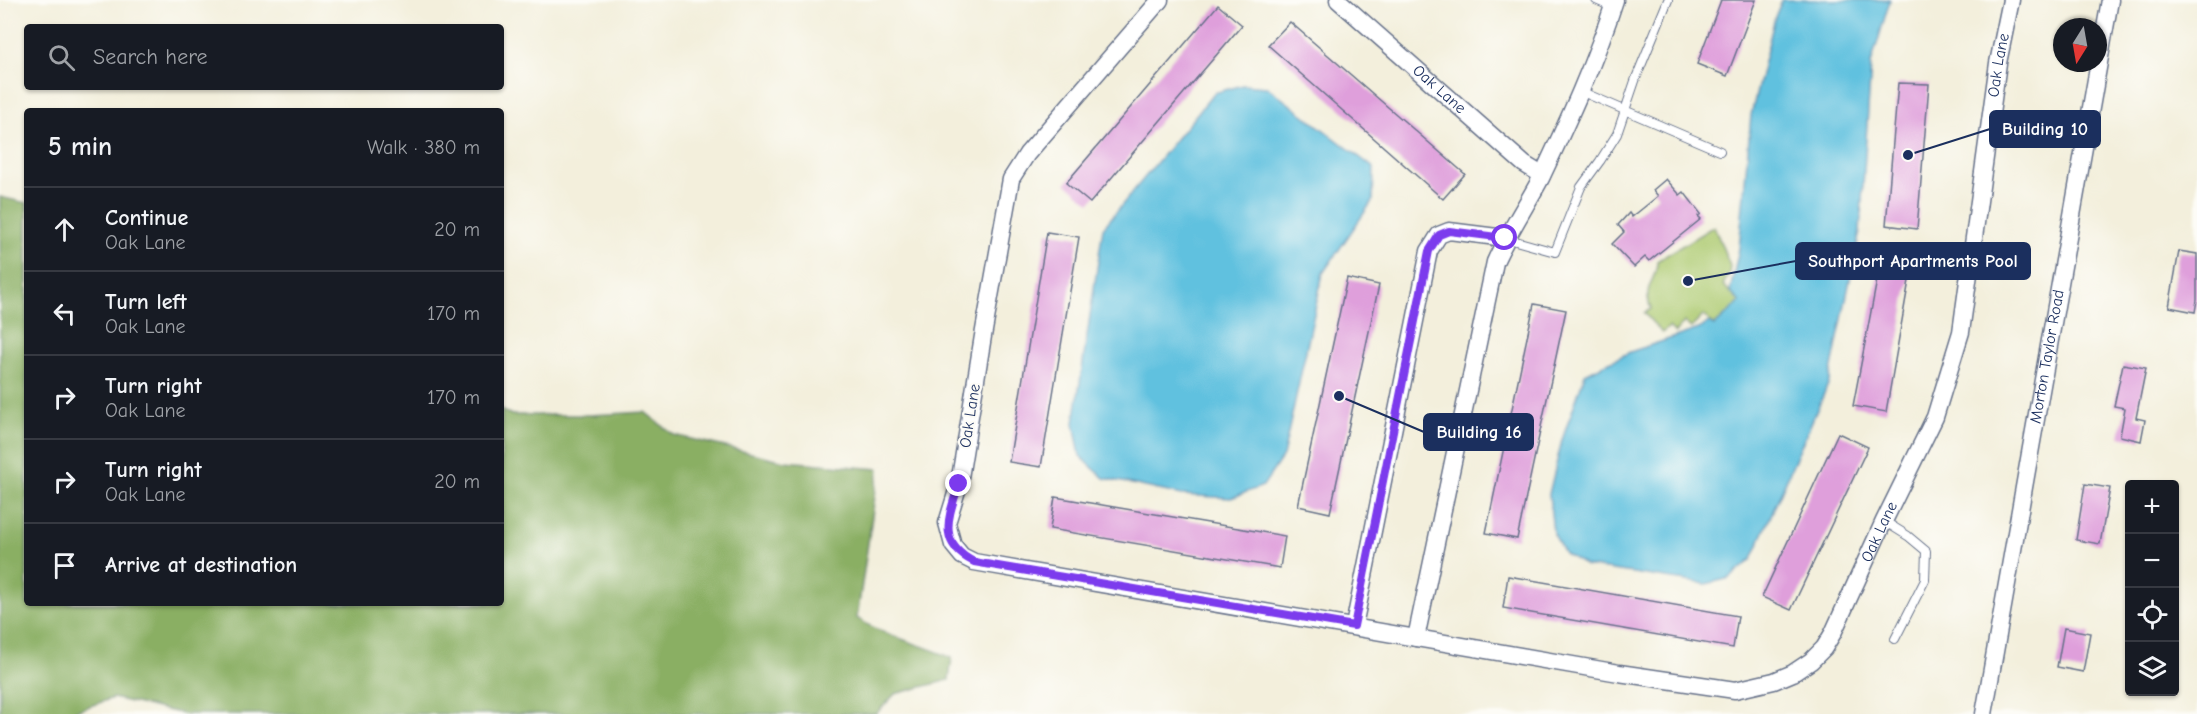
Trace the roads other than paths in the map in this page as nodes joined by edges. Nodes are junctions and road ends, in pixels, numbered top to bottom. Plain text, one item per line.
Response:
1 (1160, 0) edge
2 (1338, 0) edge
3 (1596, 0) edge
4 (1668, 0) edge
5 (2011, 0) edge
6 (2110, 0) edge
7 (1613, 4) edge
8 (1579, 90) junction
9 (1625, 110) junction
10 (1720, 151) dead end
11 (1542, 175) junction
12 (1505, 238) junction
13 (1884, 521) junction
14 (1354, 626) junction
15 (1416, 638) junction
16 (1895, 639) dead end
17 (1984, 714) edge

1 - 14 street, Oak Lane
2 - 11 street, Oak Lane
3 - 7 lane
4 - 9 lane
5 - 13 street, Oak Lane
6 - 17 street, Morton Taylor Road
7 - 8 street
8 - 9 lane
8 - 11 street
9 - 10 lane
9 - 12 lane
11 - 12 street
12 - 14 street
12 - 15 street
13 - 15 street, Oak Lane
13 - 16 lane
14 - 15 street, Oak Lane

